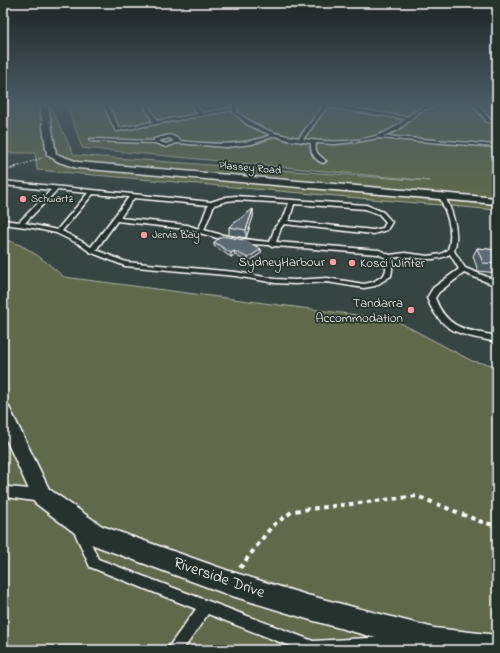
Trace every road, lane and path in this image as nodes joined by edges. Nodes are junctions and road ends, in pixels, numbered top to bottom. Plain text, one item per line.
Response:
1 (49, 135) edge
2 (273, 135) edge
3 (282, 135) edge
4 (303, 135) edge
5 (381, 135) edge
6 (377, 137) junction
7 (92, 140) dead end
8 (300, 140) junction
9 (156, 142) junction
10 (176, 142) junction
11 (314, 142) junction
12 (497, 146) edge
13 (42, 158) dead end
14 (323, 161) dead end
15 (3, 172) edge
16 (3, 183) edge
17 (56, 188) junction
18 (92, 192) junction
19 (133, 196) junction
20 (442, 196) junction
21 (497, 201) edge
22 (292, 202) junction
23 (211, 204) junction
24 (116, 219) junction
25 (3, 222) edge
26 (283, 222) junction
27 (21, 224) junction
28 (201, 231) junction
29 (58, 232) junction
30 (272, 245) junction
31 (92, 252) junction
32 (452, 252) junction
33 (389, 257) junction
34 (464, 270) junction
35 (497, 284) edge
36 (497, 339) edge
37 (3, 413) edge
38 (3, 490) edge
39 (42, 496) junction
40 (74, 520) junction
41 (497, 526) edge
42 (229, 582) junction
43 (206, 606) junction
44 (434, 641) junction
45 (497, 648) edge
46 (175, 650) edge

1 - 20 street, Plassey Road
2 - 10 lane
3 - 8 lane
4 - 8 lane
5 - 6 lane
6 - 11 lane
6 - 12 lane
7 - 9 lane
8 - 11 lane
9 - 10 lane
9 - 10 lane
11 - 14 lane
13 - 15 path
16 - 17 lane
17 - 18 lane
17 - 27 lane
18 - 19 lane
18 - 29 lane
19 - 23 lane
19 - 24 lane
20 - 21 street, Plassey Road
20 - 32 lane
22 - 23 lane
22 - 26 lane
22 - 26 lane
23 - 28 lane
24 - 28 lane
24 - 31 lane
25 - 27 lane
26 - 30 lane
27 - 29 lane
28 - 30 lane
29 - 31 lane
30 - 33 lane
31 - 33 lane
32 - 33 lane
32 - 34 lane
34 - 35 lane
34 - 36 lane
37 - 39 street, Riverside Drive
38 - 39 lane
39 - 40 street, Riverside Drive
40 - 42 street, Riverside Drive
40 - 43 lane
41 - 42 path
42 - 44 street, Riverside Drive
43 - 44 lane
43 - 46 lane
44 - 45 street, Riverside Drive

